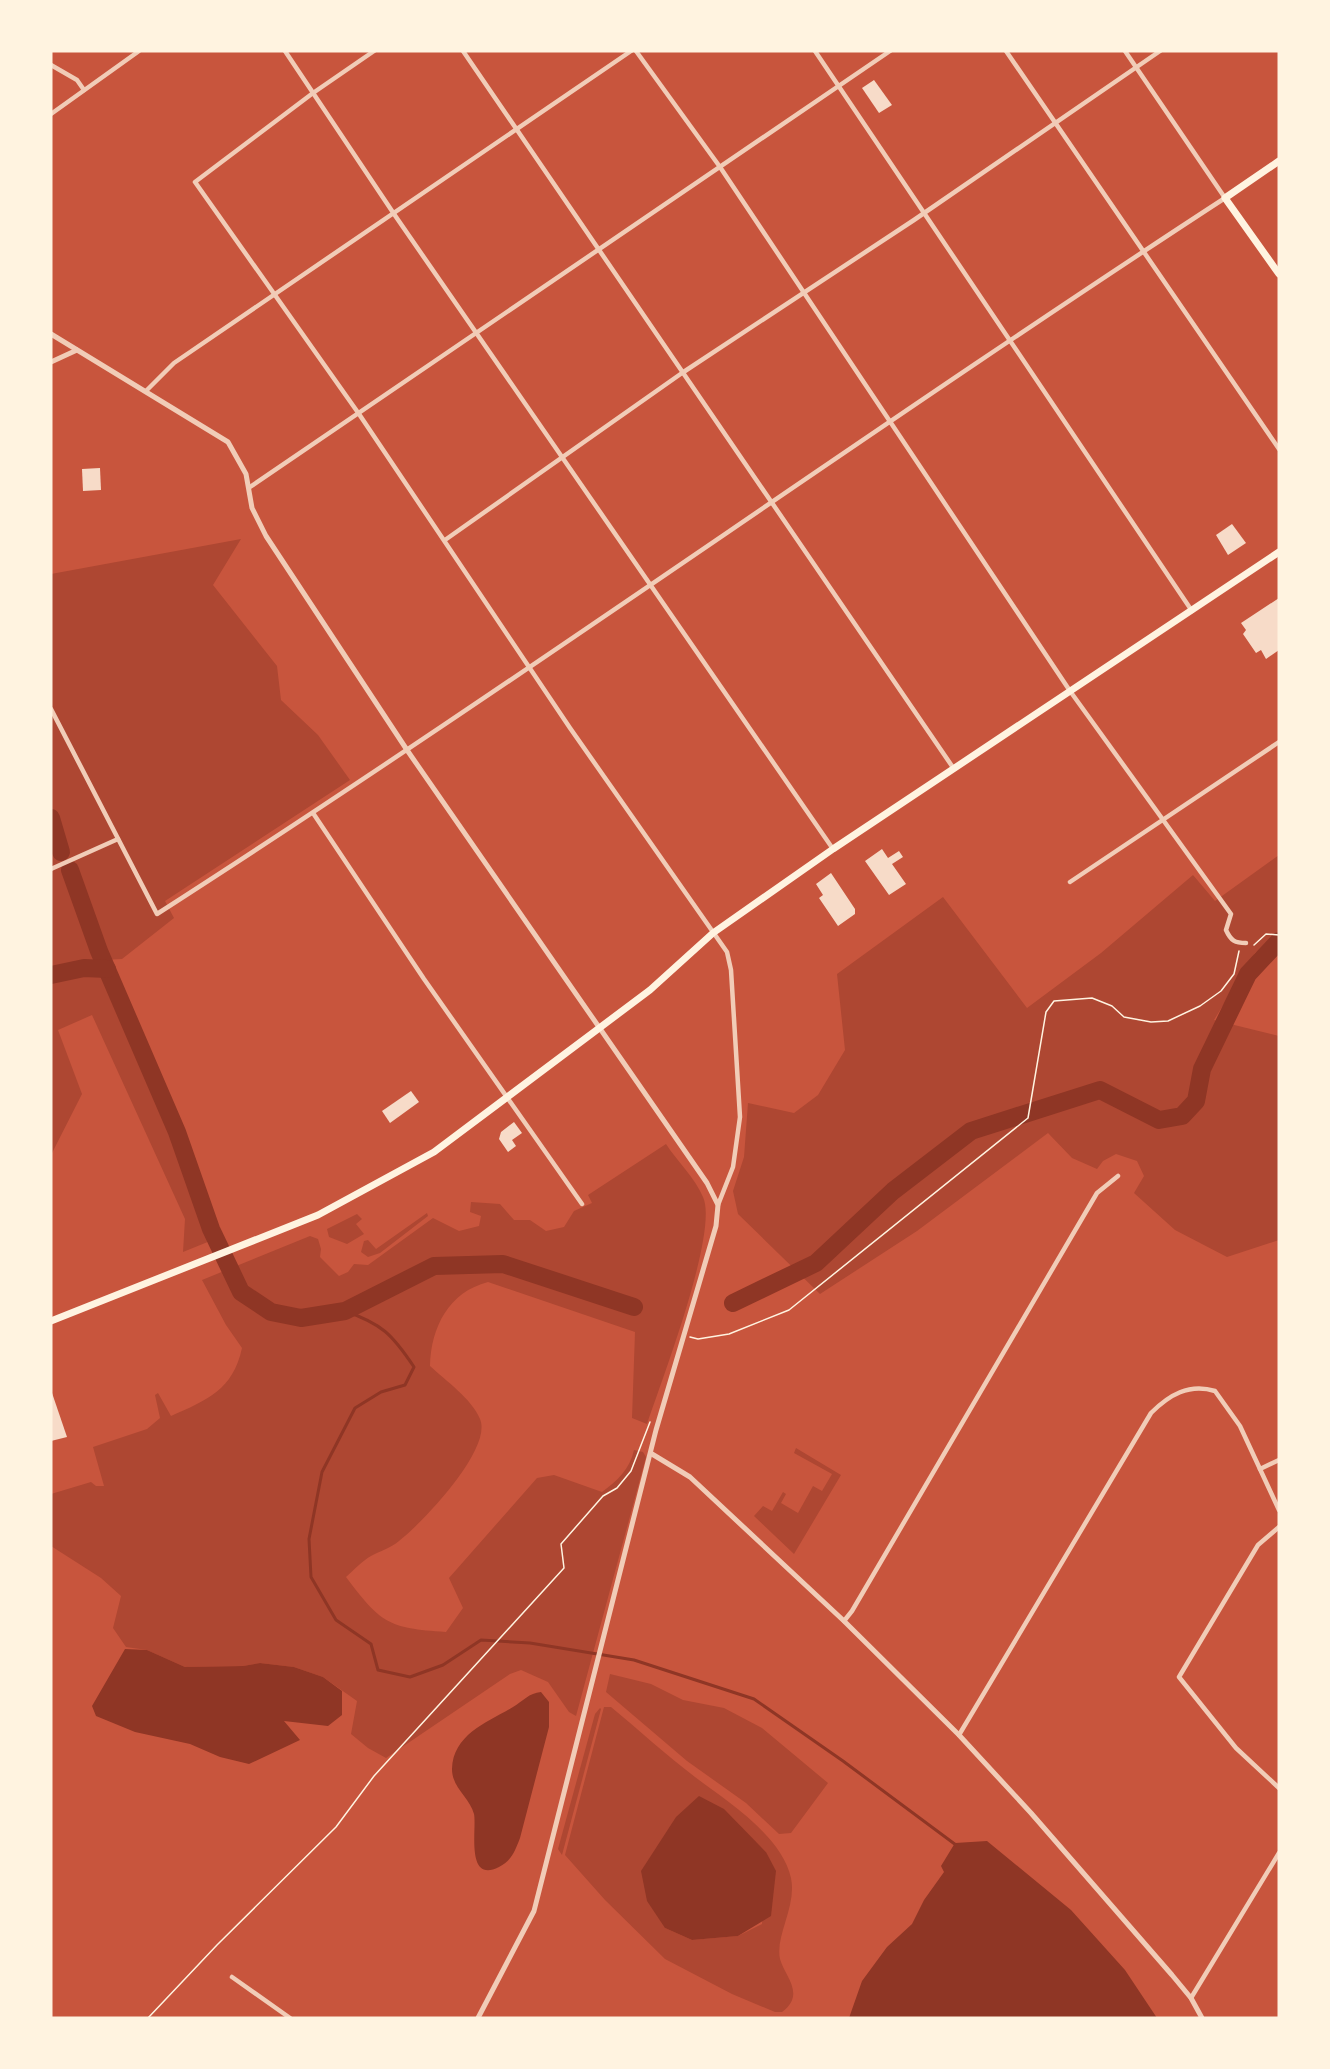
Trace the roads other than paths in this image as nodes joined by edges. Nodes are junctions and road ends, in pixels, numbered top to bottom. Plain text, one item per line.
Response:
1 (139, 51) edge
2 (285, 51) edge
3 (374, 51) edge
4 (463, 51) edge
5 (633, 51) edge
6 (815, 51) edge
7 (890, 51) edge
8 (1006, 51) edge
9 (1125, 51) edge
10 (1160, 51) edge
11 (51, 65) edge
12 (1136, 67) junction
13 (838, 86) junction
14 (84, 90) junction
15 (313, 93) junction
16 (51, 114) edge
17 (1056, 122) junction
18 (517, 129) junction
19 (1279, 161) edge
20 (720, 167) junction
21 (1225, 198) junction
22 (925, 212) junction
23 (394, 214) junction
24 (598, 250) junction
25 (1144, 251) junction
26 (1279, 274) edge
27 (804, 293) junction
28 (275, 294) junction
29 (477, 332) junction
30 (51, 334) edge
31 (1009, 339) junction
32 (77, 350) junction
33 (51, 362) edge
34 (682, 373) junction
35 (147, 391) junction
36 (359, 414) junction
37 (888, 422) junction
38 (1279, 449) edge
39 (563, 457) junction
40 (250, 487) junction
41 (771, 501) junction
42 (445, 540) junction
43 (1279, 552) edge
44 (652, 585) junction
45 (1192, 612) junction
46 (531, 668) junction
47 (1070, 691) junction
48 (51, 709) edge
49 (1279, 742) edge
50 (407, 750) junction
51 (954, 769) junction
52 (313, 813) junction
53 (1162, 821) junction
54 (118, 839) junction
55 (832, 849) junction
56 (51, 869) edge
57 (1070, 882) dead end
58 (713, 933) junction
59 (1248, 946) road end
60 (600, 1029) junction
61 (507, 1096) junction
62 (1118, 1176) dead end
63 (582, 1204) dead end
64 (717, 1204) junction
65 (51, 1322) edge
66 (652, 1454) junction
67 (1279, 1460) edge
68 (1260, 1469) junction
69 (1279, 1510) edge
70 (1279, 1527) edge
71 (844, 1621) junction
72 (959, 1735) junction
73 (1279, 1788) edge
74 (1279, 1853) edge
75 (232, 1977) dead end
76 (1191, 1998) junction
77 (290, 2018) edge
78 (478, 2018) edge
79 (1202, 2018) edge

1 - 14 street
2 - 15 street
3 - 15 street
4 - 18 street
5 - 18 street
5 - 20 street
6 - 13 street
7 - 13 street
8 - 17 street
9 - 12 street
10 - 12 street
11 - 14 street
12 - 17 street
12 - 21 street
13 - 20 street
13 - 22 street
14 - 16 street
15 - 23 street
15 - 28 street
17 - 22 street
17 - 25 street
18 - 23 street
18 - 24 street
19 - 21 main road
20 - 24 street
20 - 27 street
21 - 25 street
21 - 26 main road
22 - 27 street
22 - 31 street
23 - 28 street
23 - 29 street
24 - 29 street
24 - 34 street
25 - 31 street
25 - 38 street
27 - 34 street
27 - 37 street
28 - 35 street
28 - 36 street
29 - 36 street
29 - 39 street
30 - 32 street
31 - 37 street
31 - 45 street
32 - 33 street
32 - 35 street
34 - 39 street
34 - 41 street
35 - 40 street
36 - 40 street
36 - 42 street
37 - 41 street
37 - 47 street
39 - 42 street
39 - 44 street
40 - 50 street
41 - 44 street
41 - 51 street
42 - 46 street
43 - 45 main road
44 - 46 street
44 - 55 street
45 - 47 main road
46 - 50 street
46 - 58 street
47 - 51 main road
47 - 53 street
48 - 54 street
49 - 53 street
50 - 52 street
50 - 60 street
51 - 55 main road
52 - 54 street
52 - 61 street
53 - 57 street
53 - 59 street
54 - 56 street
55 - 58 main road
58 - 60 main road
58 - 64 street
60 - 61 main road
60 - 64 street
61 - 63 street
61 - 65 main road
62 - 71 street
64 - 66 street
66 - 71 street
66 - 78 street
67 - 68 street
68 - 69 street
68 - 72 street
70 - 73 street
71 - 72 street
72 - 76 street
74 - 76 street
75 - 77 street
76 - 79 street

